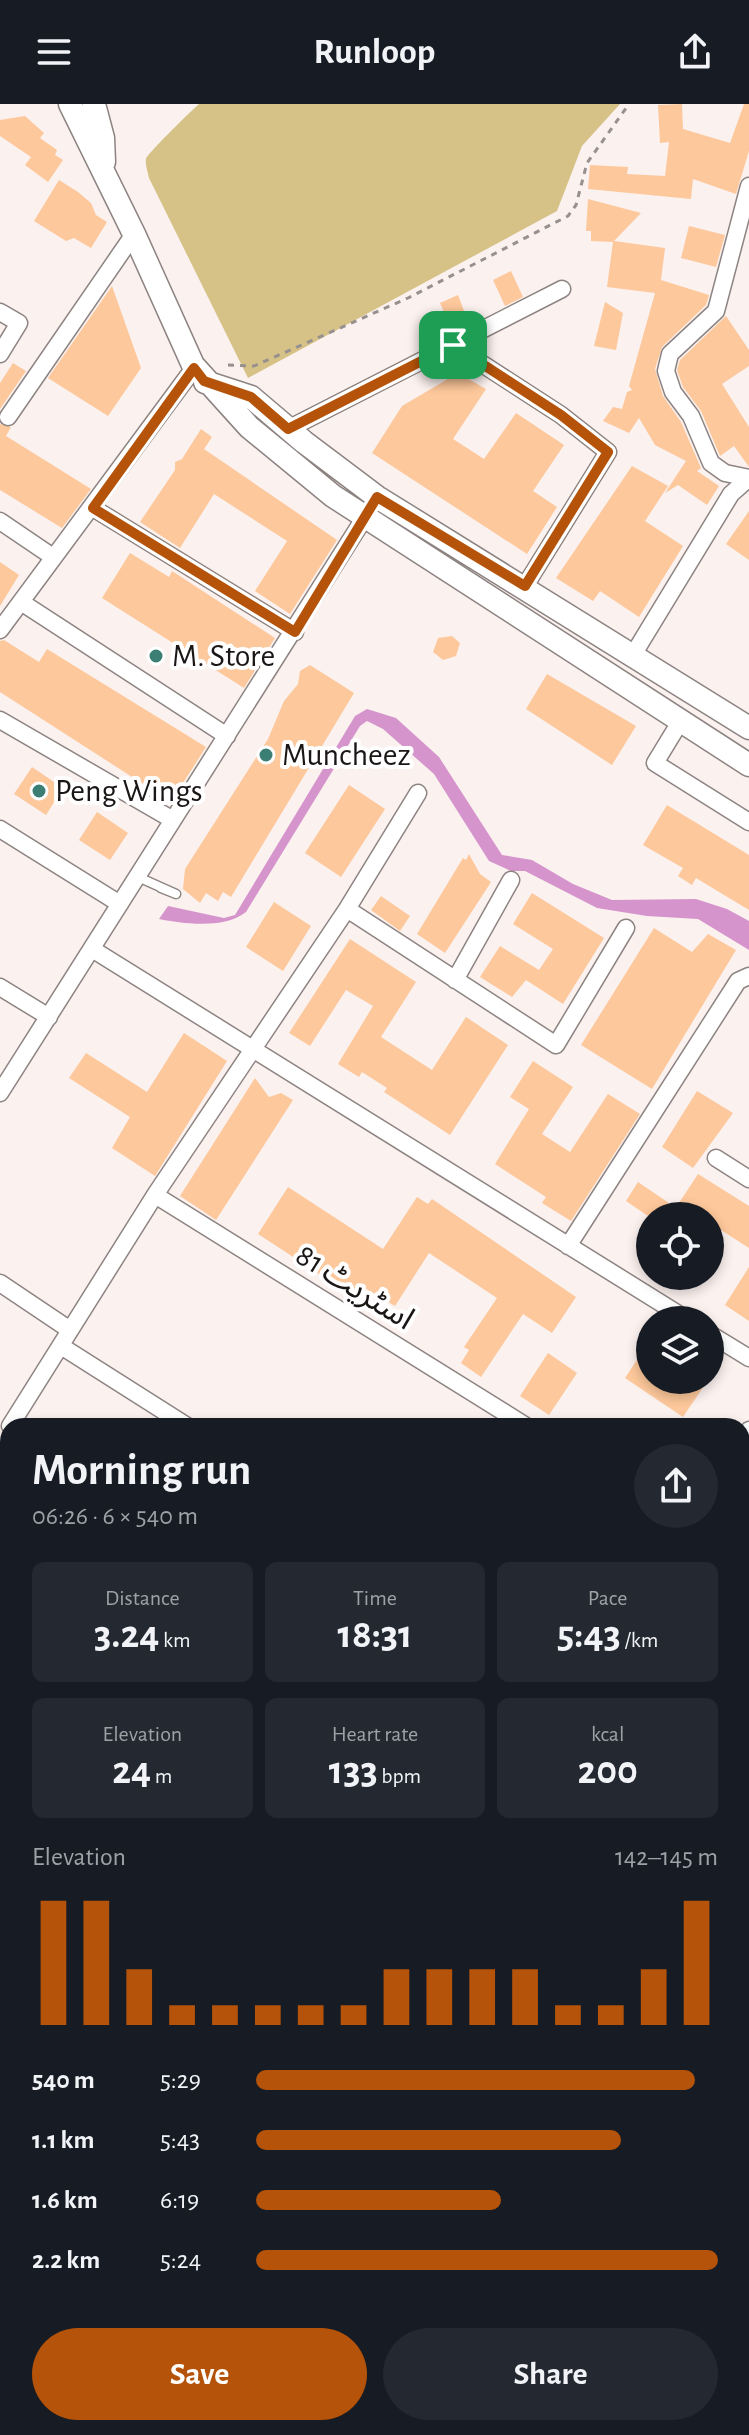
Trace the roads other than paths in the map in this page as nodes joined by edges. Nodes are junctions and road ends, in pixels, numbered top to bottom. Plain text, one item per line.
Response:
1 (70, 104) edge
2 (94, 104) edge
3 (104, 173) junction
4 (749, 186) edge
5 (134, 234) junction
6 (562, 289) dead end
7 (0, 312) edge
8 (453, 345) junction
9 (0, 354) edge
10 (199, 375) junction
11 (8, 417) dead end
12 (288, 429) junction
13 (749, 478) edge
14 (377, 497) junction
15 (93, 508) junction
16 (365, 517) junction
17 (0, 521) edge
18 (53, 557) junction
19 (525, 586) junction
20 (21, 602) junction
21 (0, 630) edge
22 (295, 632) junction
23 (633, 655) junction
24 (697, 696) junction
25 (0, 720) edge
26 (680, 722) junction
27 (749, 728) edge
28 (227, 736) junction
29 (749, 765) edge
30 (418, 793) dead end
31 (173, 820) junction
32 (749, 822) edge
33 (0, 829) edge
34 (138, 877) junction
35 (511, 880) dead end
36 (161, 888) dead end
37 (120, 904) junction
38 (347, 909) junction
39 (626, 928) dead end
40 (92, 949) junction
41 (749, 976) edge
42 (455, 980) junction
43 (0, 987) edge
44 (49, 1017) junction
45 (251, 1049) junction
46 (0, 1093) edge
47 (716, 1158) dead end
48 (749, 1179) edge
49 (155, 1195) junction
50 (568, 1246) junction
51 (0, 1283) edge
52 (665, 1306) edge
53 (70, 1330) junction
54 (724, 1343) edge
55 (61, 1346) junction
56 (749, 1358) edge
57 (15, 1418) edge
58 (174, 1418) edge
59 (513, 1418) edge

1 - 3 main road
2 - 3 main road
3 - 5 main road
4 - 13 street
5 - 10 main road
5 - 11 street
6 - 8 street
7 - 9 street
8 - 12 street
8 - 19 street
10 - 12 main road
10 - 15 street
10 - 16 main road
12 - 14 main road
13 - 23 street
14 - 16 main road
14 - 19 main road
15 - 18 street
15 - 22 street
16 - 22 street
16 - 26 main road
17 - 18 street
18 - 20 street
19 - 23 main road
20 - 21 street
20 - 28 street
22 - 28 street
23 - 24 main road
24 - 26 main road
24 - 27 main road
25 - 31 street
26 - 29 main road
26 - 32 street
28 - 31 street
30 - 38 street
31 - 34 street
33 - 37 street
34 - 36 lane
34 - 37 street
35 - 42 street
37 - 40 street
38 - 42 street
38 - 45 street
39 - 42 street
40 - 44 street
40 - 45 street
41 - 50 street
43 - 44 street
44 - 46 street
45 - 49 street
45 - 50 street
47 - 48 street
49 - 53 street
49 - 59 street, اسٹریٹ 81
50 - 52 street
51 - 53 street
53 - 55 street
54 - 56 street
55 - 57 street
55 - 58 street

